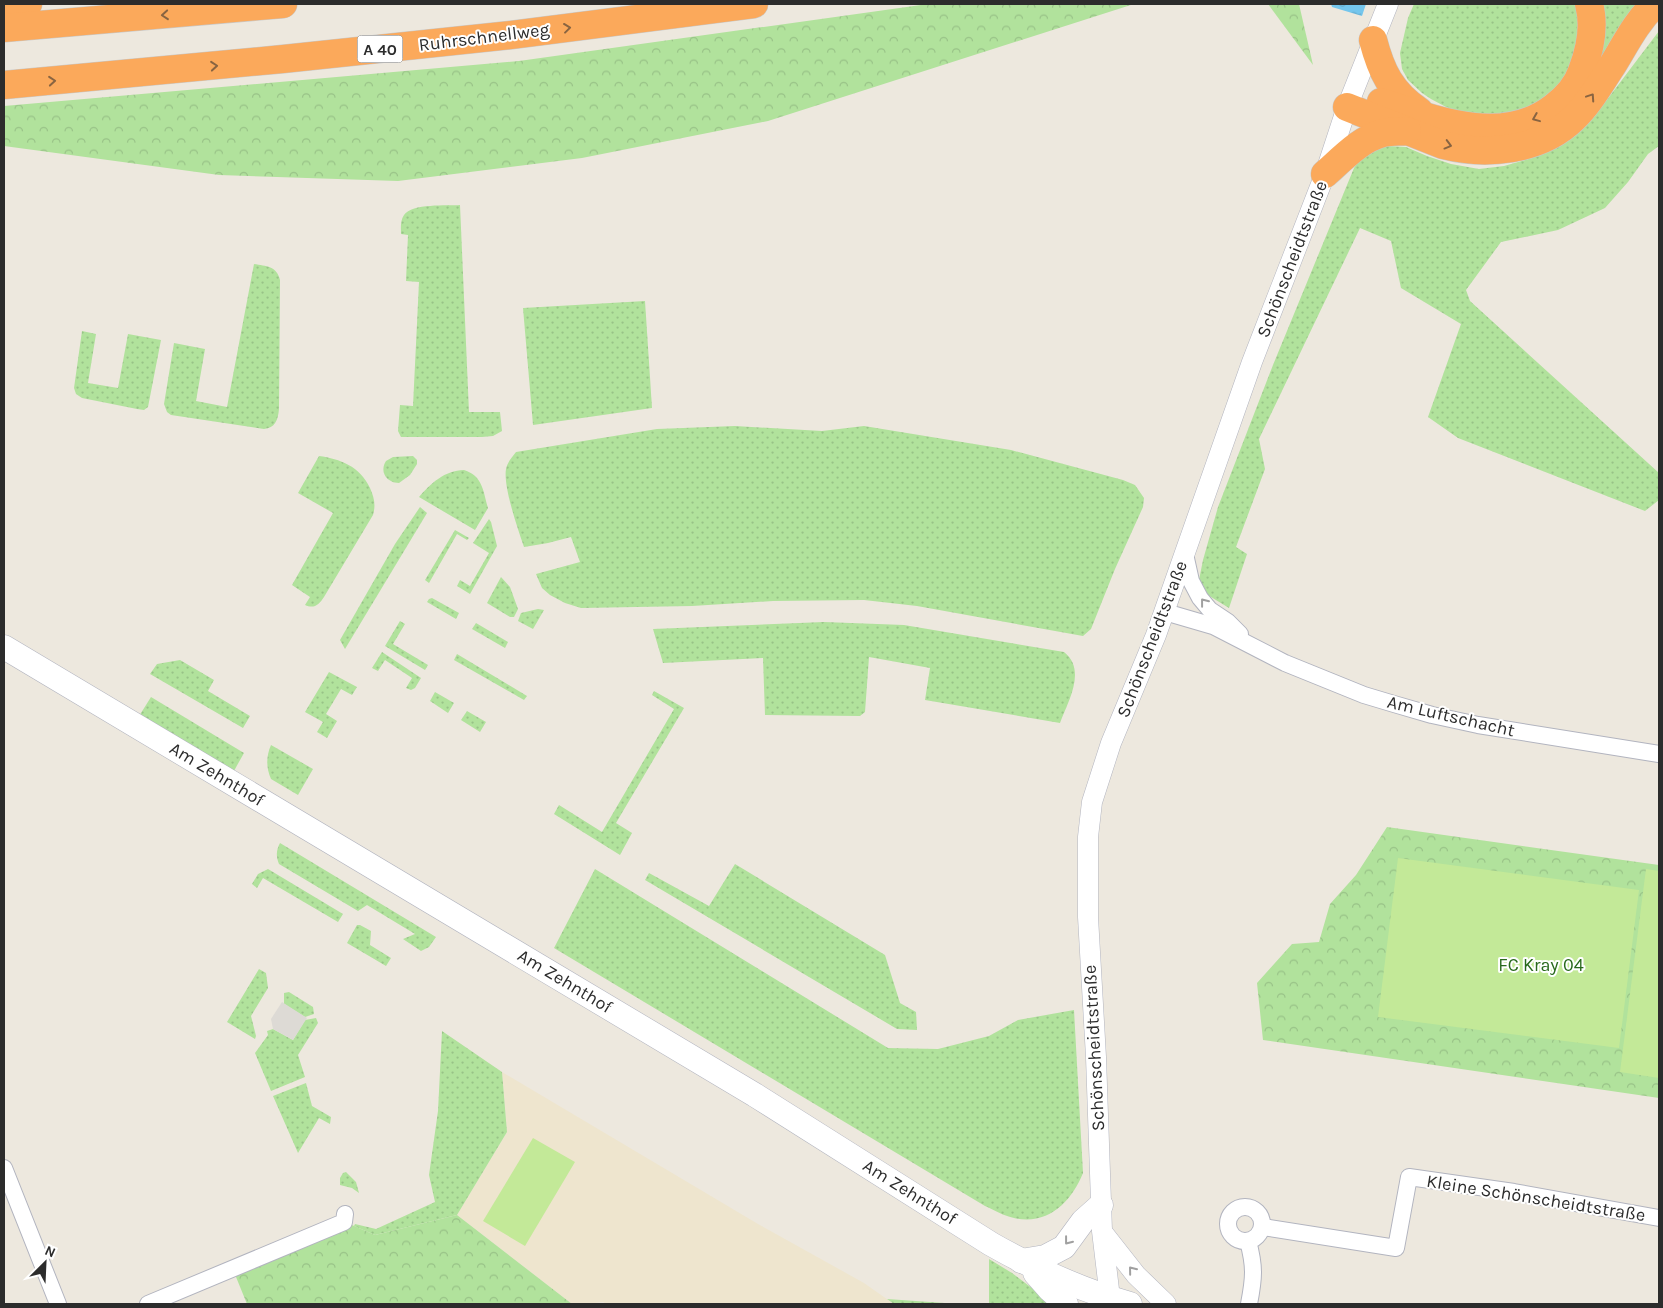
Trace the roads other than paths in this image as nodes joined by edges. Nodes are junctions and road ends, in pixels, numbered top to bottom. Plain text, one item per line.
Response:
1 (28, 4) edge
2 (268, 4) edge
3 (754, 4) edge
4 (1388, 4) edge
5 (1589, 4) edge
6 (1655, 4) edge
7 (4, 14) edge
8 (4, 28) edge
9 (1373, 40) junction
10 (4, 85) edge
11 (1350, 100) junction
12 (1433, 119) junction
13 (1407, 131) junction
14 (1325, 174) junction
15 (1184, 554) junction
16 (1165, 612) junction
17 (1252, 646) junction
18 (4, 647) edge
19 (1659, 754) edge
20 (4, 1168) edge
21 (1101, 1205) junction
22 (345, 1214) dead end
23 (1659, 1218) edge
24 (1263, 1226) junction
25 (1102, 1231) junction
26 (1248, 1241) junction
27 (1024, 1262) junction
28 (1117, 1302) edge
29 (58, 1304) edge
30 (148, 1304) edge
31 (1066, 1304) edge
32 (1166, 1304) edge
33 (1249, 1304) edge

1 - 7 highway
2 -> 8 highway
10 -> 3 highway, Ruhrschnellweg / A 40
4 - 9 street, Schönscheidtstraße
5 -> 12 highway
13 -> 6 highway
9 - 11 street, Schönscheidtstraße
9 - 12 highway
11 - 12 highway
11 - 13 highway
11 - 14 street, Schönscheidtstraße
13 - 14 highway
14 - 15 street, Schönscheidtstraße
15 - 16 street, Schönscheidtstraße
17 -> 15 street, Am Luftschacht
16 - 17 street, Am Luftschacht
16 - 21 street, Schönscheidtstraße
17 - 19 street, Am Luftschacht
18 - 27 main road, Am Zehnthof
20 - 29 street
21 - 25 street, Schönscheidtstraße
21 -> 27 main road
22 - 30 street
23 - 24 street, Kleine Schönscheidtstraße
24 - 26 street
24 - 26 street
25 - 28 street, Schönscheidtstraße
32 -> 25 street
26 - 33 street
27 - 28 main road, Am Zehnthof
27 - 31 main road

